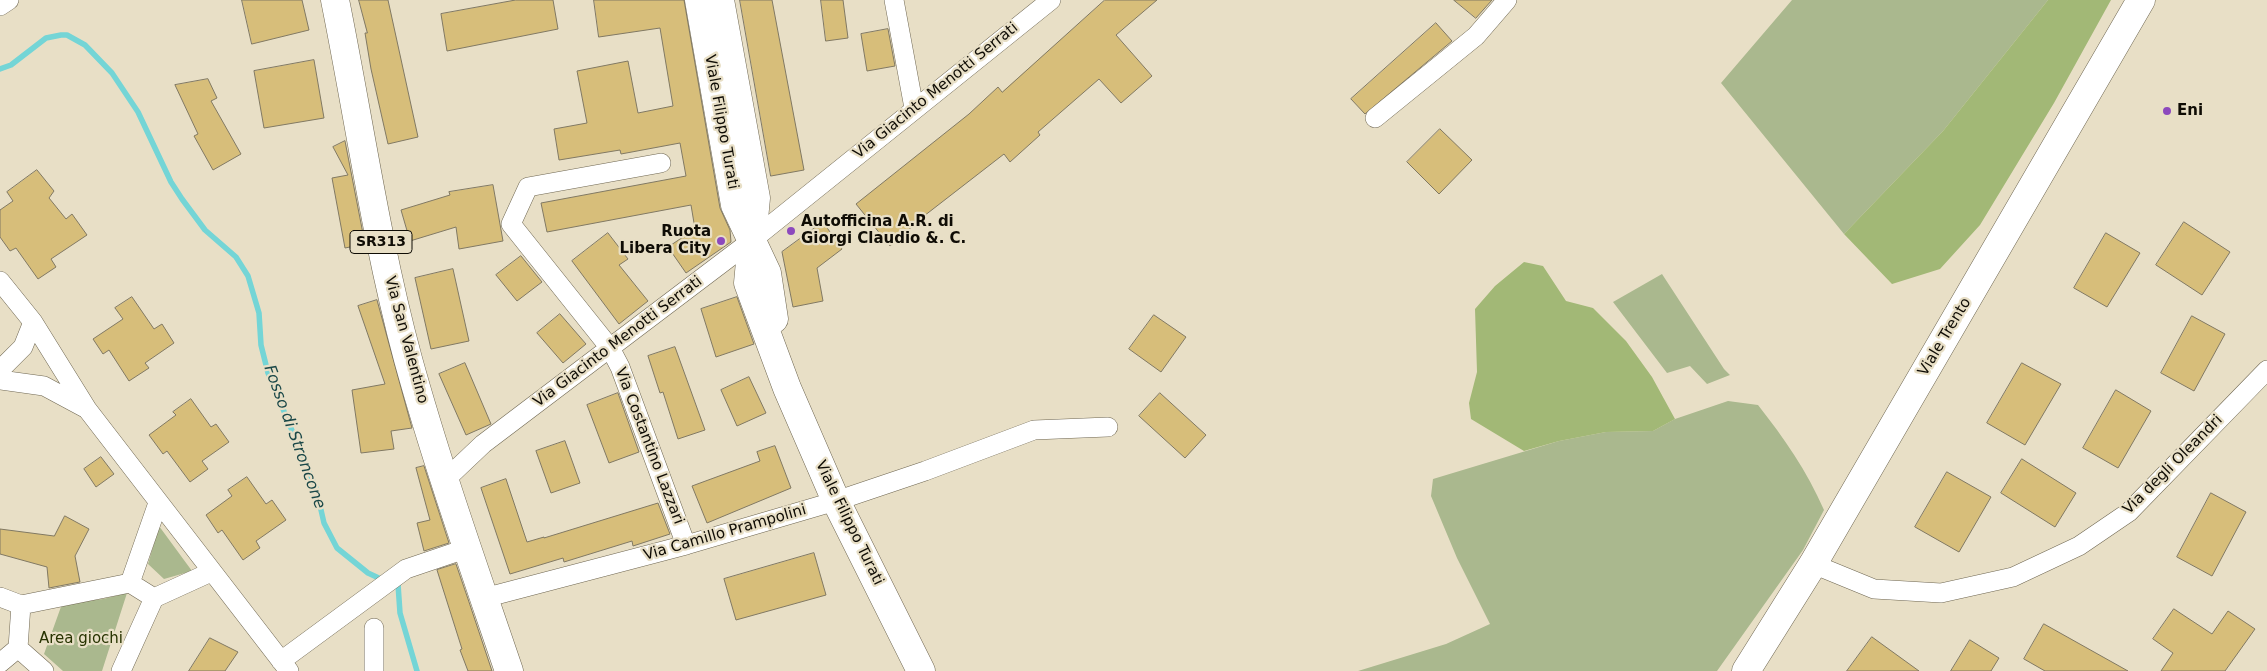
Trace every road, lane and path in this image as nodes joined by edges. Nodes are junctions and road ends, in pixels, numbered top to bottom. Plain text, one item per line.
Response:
1 (9, 0) edge
2 (336, 0) edge
3 (699, 0) edge
4 (720, 0) edge
5 (894, 0) edge
6 (1051, 0) edge
7 (1507, 0) edge
8 (2142, 0) edge
9 (0, 6) edge
10 (914, 108) junction
11 (1375, 118) dead end
12 (661, 163) dead end
13 (751, 241) junction
14 (0, 281) edge
15 (33, 322) junction
16 (610, 348) junction
17 (0, 370) edge
18 (2267, 370) edge
19 (0, 380) edge
20 (87, 409) junction
21 (1108, 427) dead end
22 (446, 480) junction
23 (836, 501) junction
24 (158, 503) junction
25 (686, 545) junction
26 (468, 548) junction
27 (1813, 564) junction
28 (210, 572) junction
29 (130, 583) junction
30 (0, 596) edge
31 (154, 598) junction
32 (484, 598) junction
33 (21, 605) junction
34 (374, 628) dead end
35 (18, 648) junction
36 (0, 663) edge
37 (285, 666) edge
38 (44, 671) edge
39 (121, 671) edge
40 (374, 671) edge
41 (510, 671) edge
42 (921, 671) edge
43 (1746, 671) edge

1 - 9 street
2 - 22 street, Via San Valentino / SR313
3 - 13 street, Viale Filippo Turati
4 - 13 street, Viale Filippo Turati
5 - 10 street
6 - 10 street, Via Giacinto Menotti Serrati
7 - 11 street
8 - 27 street, Viale Trento
10 - 13 street, Via Giacinto Menotti Serrati
12 - 16 street, Via Costantino Lazzari
13 - 16 street, Via Giacinto Menotti Serrati
13 - 23 street, Viale Filippo Turati
14 - 15 street
15 - 17 street
15 - 20 street
16 - 22 street, Via Giacinto Menotti Serrati
16 - 25 street, Via Costantino Lazzari
18 - 27 street, Via degli Oleandri
19 - 20 street
20 - 24 street
21 - 23 street, Via Camillo Prampolini
22 - 26 street, Via San Valentino / SR313
23 - 25 street, Via Camillo Prampolini
23 - 42 street, Viale Filippo Turati
24 - 28 street
24 - 29 street
25 - 32 street, Via Camillo Prampolini
26 - 32 street, Via San Valentino / SR313
26 - 37 street
27 - 43 street, Viale Trento
28 - 31 street
28 - 37 street
29 - 31 street
29 - 33 street
30 - 33 street
31 - 39 street
32 - 41 street, Via San Valentino / SR313
33 - 35 street
34 - 40 street
35 - 36 street
35 - 38 street

